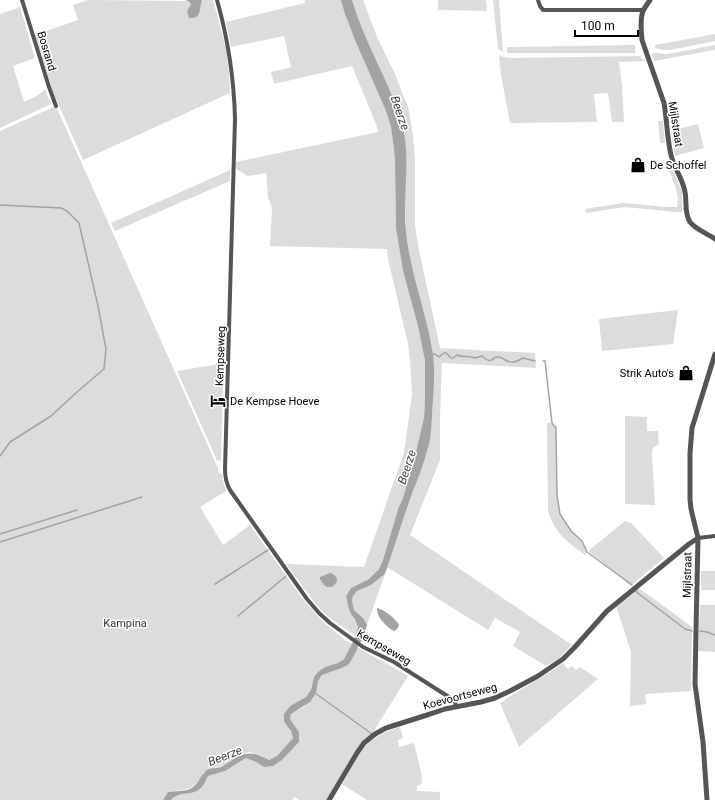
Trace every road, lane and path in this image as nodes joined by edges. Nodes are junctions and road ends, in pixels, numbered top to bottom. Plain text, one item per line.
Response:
1 (22, 0) edge
2 (217, 0) edge
3 (538, 0) edge
4 (650, 0) edge
5 (644, 10) junction
6 (56, 106) dead end
7 (715, 239) edge
8 (715, 354) edge
9 (715, 536) edge
10 (698, 538) junction
11 (456, 707) junction
12 (329, 800) edge
13 (707, 800) edge

1 - 6 street, Bosrand
2 - 11 street, Kempseweg
3 - 5 street
4 - 5 street, Mijlstraat
5 - 7 street, Mijlstraat
8 - 10 street, Mijlstraat
9 - 10 street
10 - 11 street, Koevoortseweg
10 - 13 street, Mijlstraat
11 - 12 street, Koevoortseweg

